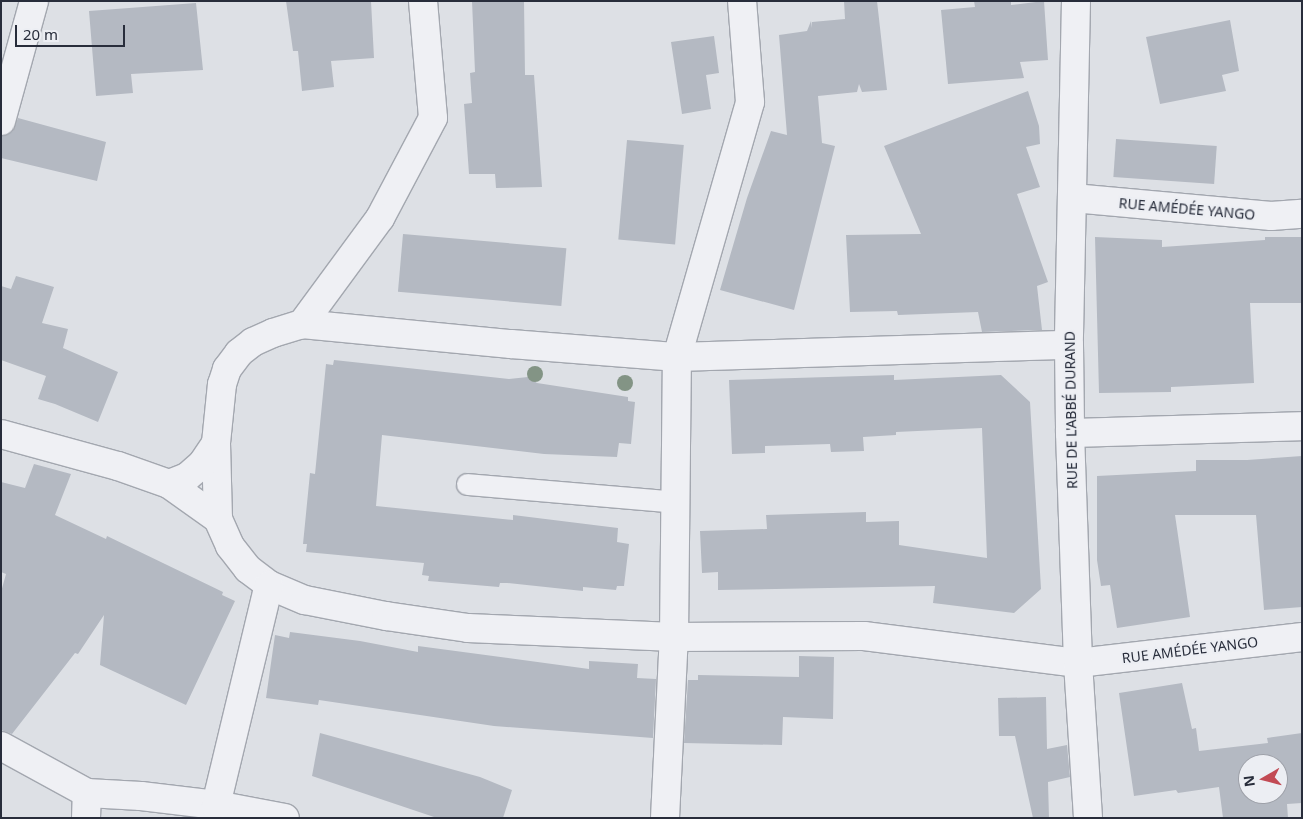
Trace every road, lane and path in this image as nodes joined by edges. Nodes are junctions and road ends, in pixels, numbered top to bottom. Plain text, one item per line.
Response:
1 (34, 1) edge
2 (423, 1) edge
3 (742, 1) edge
4 (1076, 1) edge
5 (1, 121) edge
6 (1073, 198) junction
7 (1302, 214) edge
8 (302, 324) junction
9 (1069, 345) junction
10 (677, 356) junction
11 (1302, 426) edge
12 (1070, 433) junction
13 (1, 434) edge
14 (216, 443) junction
15 (169, 484) junction
16 (467, 484) dead end
17 (676, 502) junction
18 (218, 519) junction
19 (269, 585) junction
20 (674, 637) junction
21 (1302, 637) edge
22 (1078, 663) junction
23 (1, 746) edge
24 (86, 805) edge
25 (216, 805) junction
26 (285, 818) edge
27 (665, 818) edge
28 (1088, 818) edge

1 - 5 street
2 - 8 street
3 - 10 street
4 - 6 street, RUE DE L'ABBÉ DURAND
6 - 7 street, RUE AMÉDÉE YANGO
6 - 9 street, RUE DE L'ABBÉ DURAND
8 - 10 street
8 - 14 street
9 - 10 street
9 - 12 street, RUE DE L'ABBÉ DURAND
10 - 17 street
11 - 12 street
12 - 22 street, RUE DE L'ABBÉ DURAND
13 - 15 street
14 - 15 street
14 - 18 street
15 - 18 street
16 - 17 lane
17 - 20 street
18 - 19 street, RUE AMÉDÉE YANGO
19 - 20 street, RUE AMÉDÉE YANGO
19 - 25 street
20 - 22 street, RUE AMÉDÉE YANGO
20 - 27 street
21 - 22 street, RUE AMÉDÉE YANGO
22 - 28 street, RUE DE L'ABBÉ DURAND
23 - 24 street
24 - 25 street
25 - 26 street

